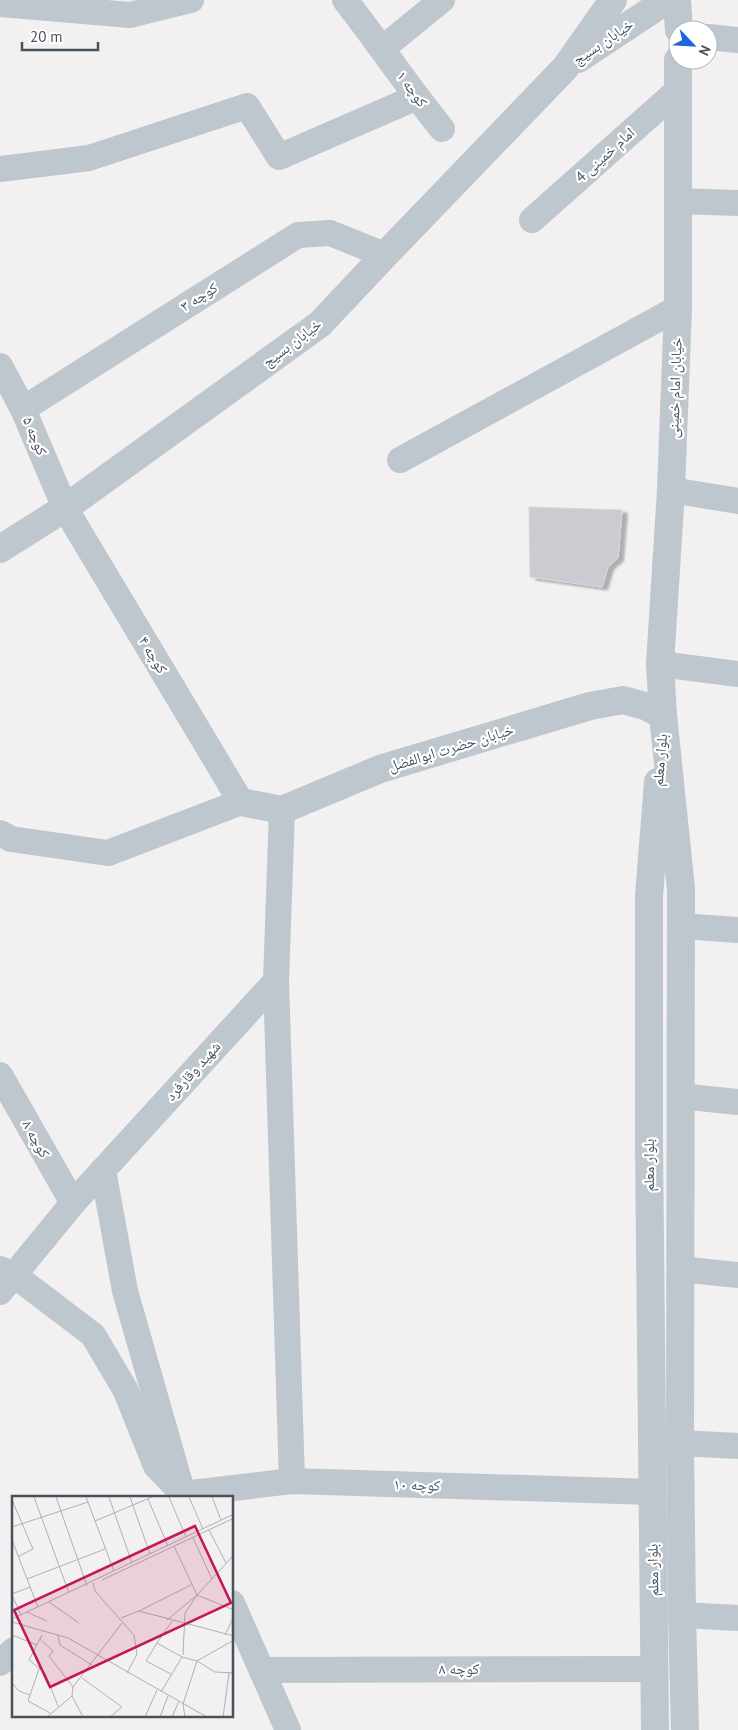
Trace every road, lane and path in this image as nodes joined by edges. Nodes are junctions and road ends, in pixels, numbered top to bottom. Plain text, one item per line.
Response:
1 (191, 0) edge
2 (345, 0) edge
3 (442, 0) edge
4 (613, 0) edge
5 (667, 0) edge
6 (677, 0) edge
7 (0, 4) edge
8 (678, 20) edge
9 (718, 38) edge
10 (738, 40) edge
11 (383, 48) junction
12 (565, 68) junction
13 (678, 70) edge
14 (677, 91) junction
15 (417, 97) junction
16 (442, 129) dead end
17 (0, 169) edge
18 (678, 200) junction
19 (738, 203) edge
20 (532, 220) dead end
21 (385, 255) junction
22 (678, 308) junction
23 (0, 366) edge
24 (23, 409) junction
25 (400, 460) dead end
26 (671, 490) junction
27 (738, 501) edge
28 (65, 508) junction
29 (0, 549) edge
30 (660, 664) junction
31 (738, 674) edge
32 (663, 715) junction
33 (242, 802) junction
34 (282, 810) junction
35 (6, 836) edge
36 (681, 926) junction
37 (738, 930) edge
38 (276, 982) junction
39 (0, 1075) edge
40 (680, 1096) junction
41 (738, 1102) edge
42 (103, 1170) junction
43 (72, 1203) junction
44 (680, 1269) junction
45 (738, 1275) edge
46 (5, 1279) edge
47 (680, 1443) junction
48 (738, 1446) edge
49 (292, 1481) junction
50 (652, 1492) junction
51 (182, 1496) edge
52 (234, 1607) edge
53 (682, 1615) junction
54 (738, 1618) edge
55 (12, 1652) edge
56 (0, 1663) edge
57 (263, 1670) junction
58 (654, 1670) junction
59 (288, 1730) edge
60 (655, 1730) edge
61 (685, 1730) edge

1 - 7 street
2 - 11 street, کوچه ۱
3 - 11 street
4 - 12 street, خیابان بسیج
5 - 12 street, خیابان بسیج
6 - 8 street
9 - 10 street
11 - 15 street, کوچه ۱
12 - 21 street, خیابان بسیج
13 - 14 street, خیابان امام خمینی
14 - 18 street, خیابان امام خمینی
14 - 20 street, امام خمینی 4
15 - 16 street, کوچه ۱
15 - 17 street
18 - 19 street
18 - 22 street, خیابان امام خمینی
21 - 24 street, کوچه ۳
21 - 28 street, خیابان بسیج
22 - 25 street
22 - 26 street, خیابان امام خمینی
23 - 24 street, کوچه ۵
24 - 28 street, کوچه ۵
26 - 27 street
26 - 30 street, خیابان امام خمینی
28 - 29 street, خیابان بسیج
28 - 33 street, کوچه ۴
30 - 31 street
30 - 32 street, خیابان امام خمینی
32 - 34 street, خیابان حضرت ابوالفضل
32 - 36 street, بلوار معلم
32 - 50 street, بلوار معلم
33 - 34 street
33 - 35 street
34 - 38 street
36 - 37 street
36 - 40 street, بلوار معلم
38 - 42 street, شهید وقارفرد
38 - 49 street
39 - 43 street, کوچه ۸
40 - 41 street
40 - 44 street, بلوار معلم
42 - 43 street, شهید وقارفرد
42 - 51 street
43 - 46 street, شهید وقارفرد
44 - 45 street
44 - 47 street, بلوار معلم
46 - 51 street
47 - 48 street
47 - 53 street, بلوار معلم
49 - 50 street, کوچه ۱۰
49 - 51 street, کوچه ۱۰
50 - 58 street, بلوار معلم
52 - 57 street
53 - 54 street
53 - 61 street, بلوار معلم
55 - 56 street
57 - 58 street, کوچه ۸
57 - 59 street
58 - 60 street, بلوار معلم

